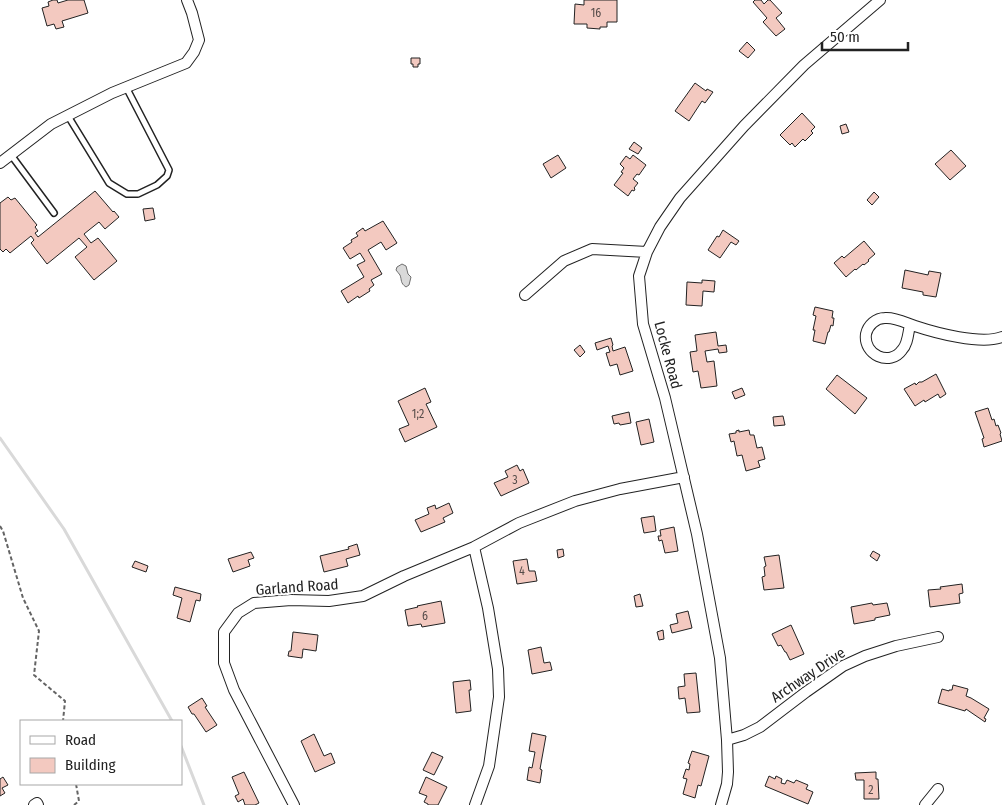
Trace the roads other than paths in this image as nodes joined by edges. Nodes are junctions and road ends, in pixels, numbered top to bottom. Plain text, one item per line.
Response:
1 (187, 0) edge
2 (880, 0) edge
3 (126, 87) junction
4 (67, 115) junction
5 (11, 155) junction
6 (0, 164) edge
7 (54, 213) dead end
8 (647, 252) junction
9 (525, 295) dead end
10 (910, 324) junction
11 (1001, 341) edge
12 (684, 477) junction
13 (474, 547) junction
14 (938, 636) dead end
15 (727, 740) junction
16 (938, 789) dead end
17 (34, 805) edge
18 (38, 805) edge
19 (294, 805) edge
20 (475, 805) edge
21 (721, 805) edge
22 (925, 805) edge

1 - 3 street
2 - 8 street, Locke Road
3 - 4 street
3 - 4 lane
4 - 5 street
5 - 6 street
5 - 7 lane
8 - 9 street
8 - 12 street, Locke Road
10 - 10 street
10 - 11 street
12 - 13 street, Garland Road
12 - 15 street, Locke Road
13 - 19 street, Garland Road
13 - 20 street
14 - 15 street, Archway Drive
15 - 21 street, Locke Road
16 - 22 street
17 - 18 street

